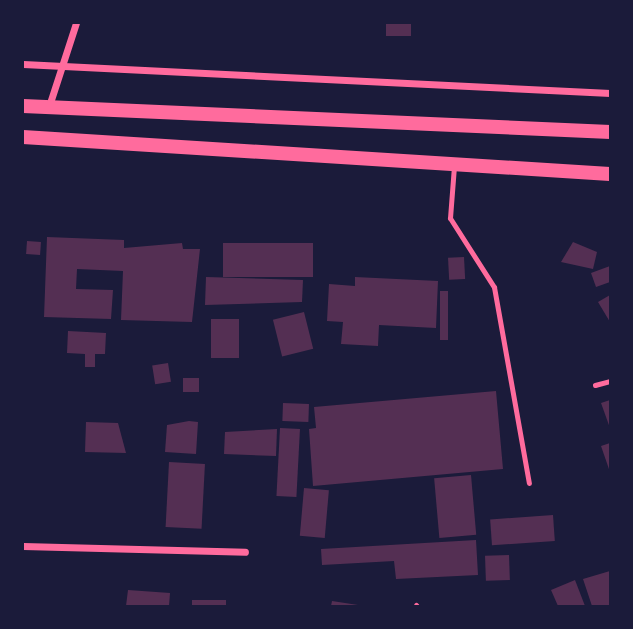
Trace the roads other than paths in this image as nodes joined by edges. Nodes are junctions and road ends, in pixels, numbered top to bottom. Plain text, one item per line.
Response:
1 (76, 23) edge
2 (23, 64) edge
3 (65, 66) junction
4 (610, 93) edge
5 (23, 106) edge
6 (49, 107) junction
7 (610, 132) edge
8 (23, 136) edge
9 (455, 162) junction
10 (610, 174) edge
11 (610, 381) edge
12 (594, 385) dead end
13 (529, 483) dead end
14 (23, 546) edge
15 (245, 552) dead end

1 - 3 street
2 - 3 street
3 - 4 street
3 - 6 street
5 - 6 main road
6 - 7 main road
8 - 9 main road
9 - 10 main road
9 - 13 lane
11 - 12 lane
14 - 15 street

